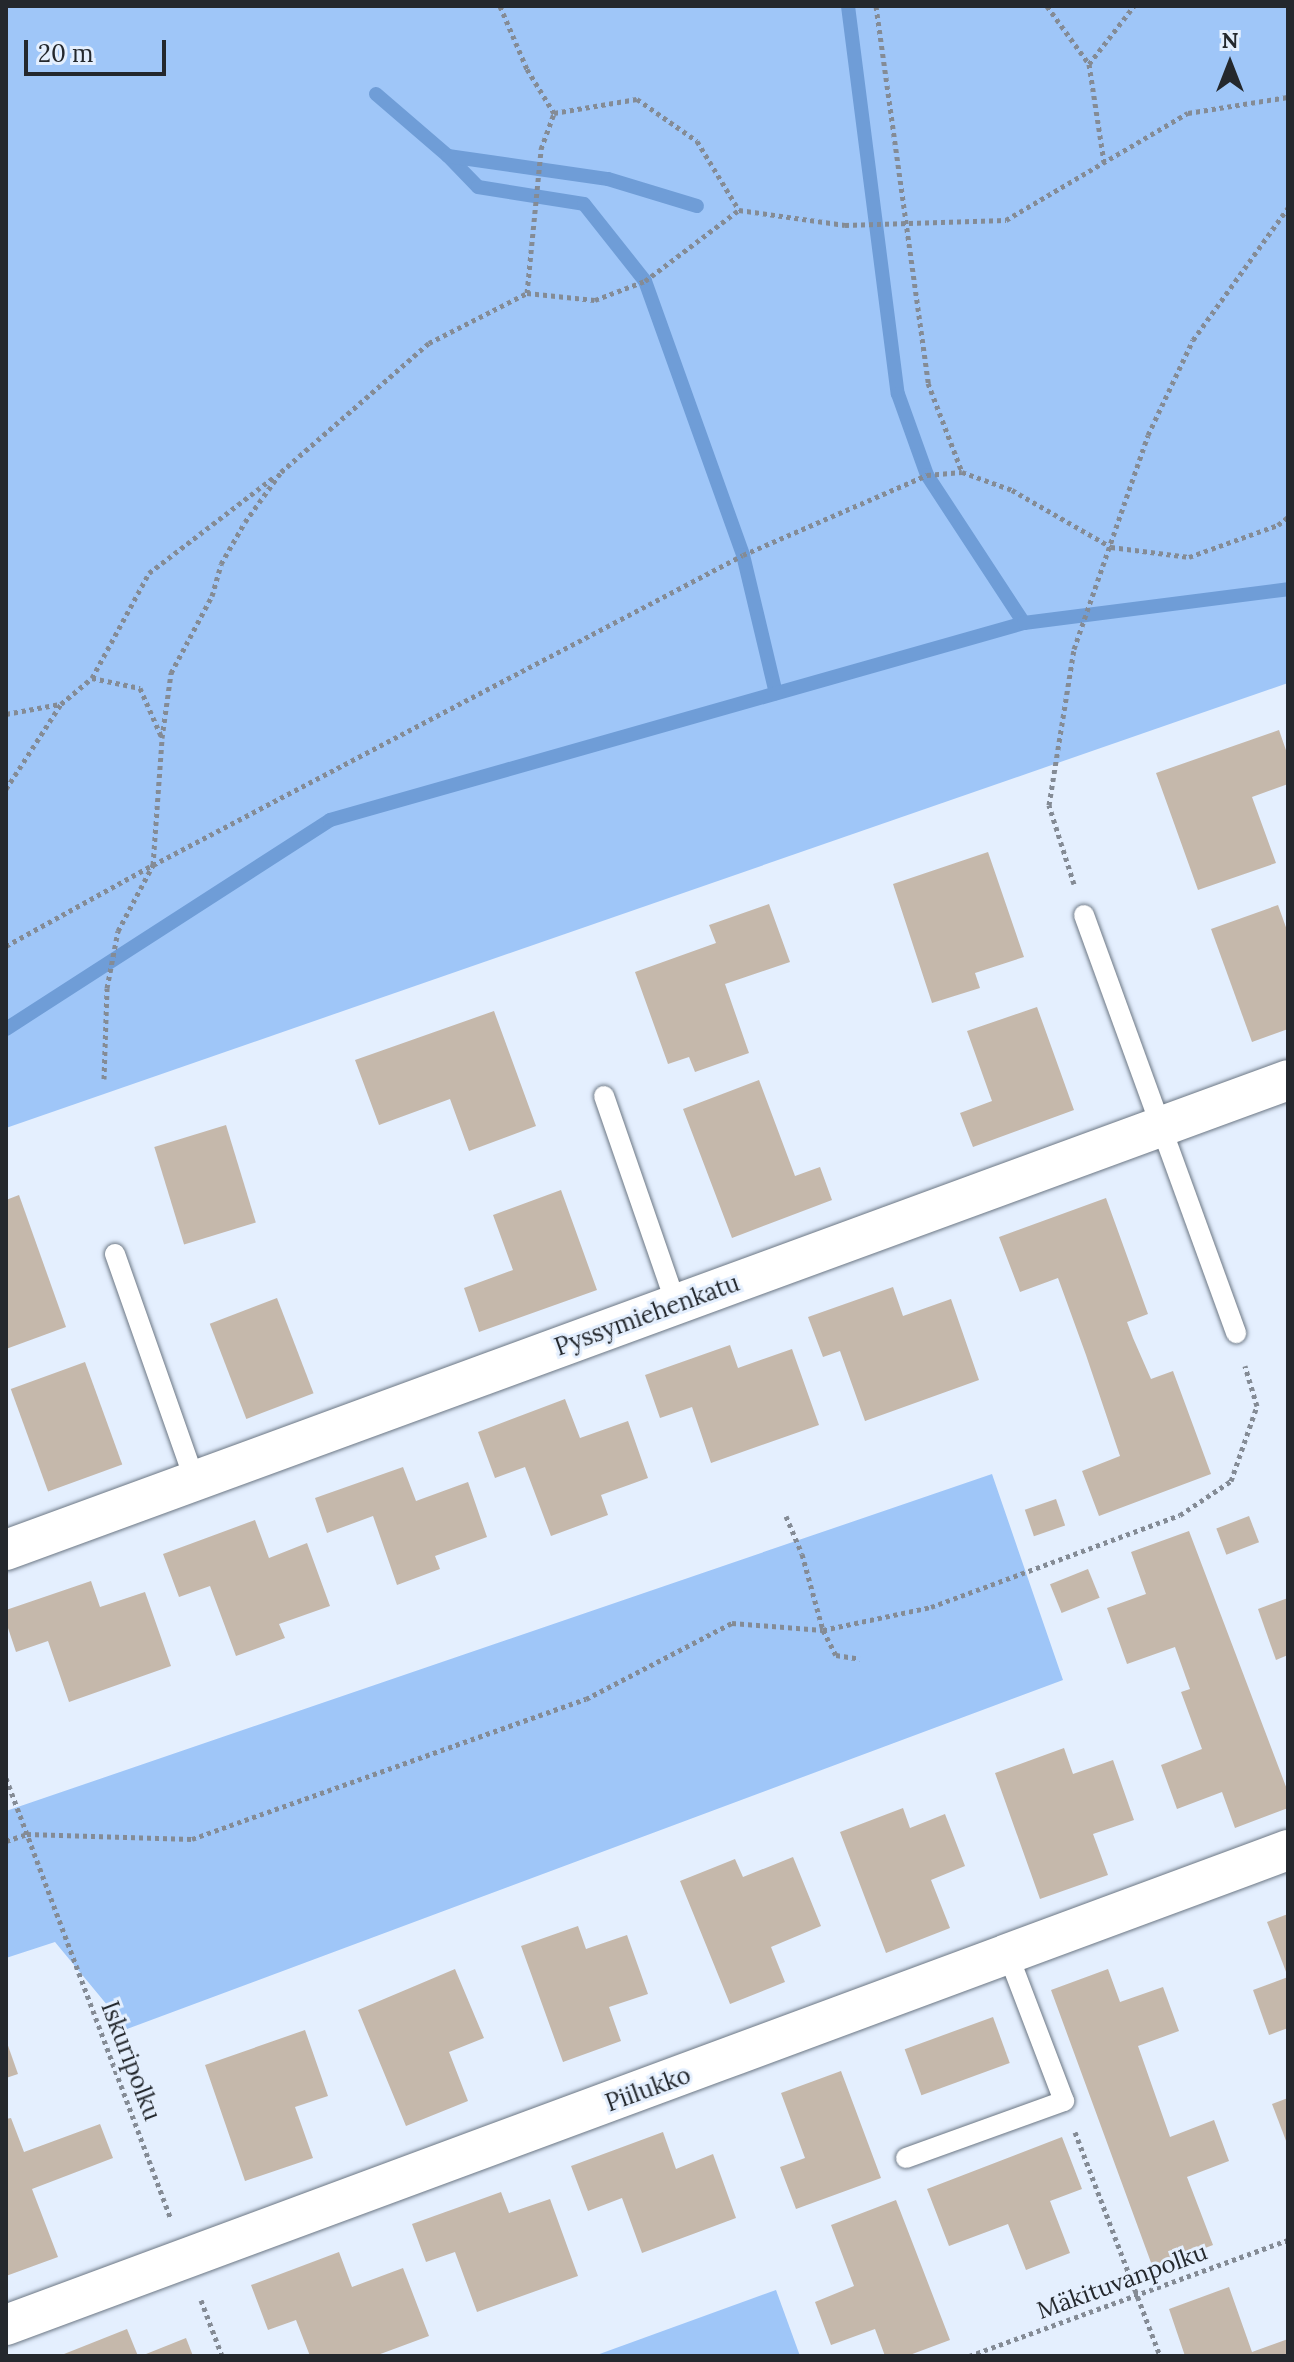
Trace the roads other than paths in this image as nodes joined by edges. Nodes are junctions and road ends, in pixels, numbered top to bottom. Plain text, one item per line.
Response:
1 (1084, 915) road end
2 (1288, 1080) edge
3 (604, 1096) dead end
4 (1162, 1126) junction
5 (115, 1254) dead end
6 (676, 1304) junction
7 (1236, 1333) road end
8 (195, 1481) junction
9 (6, 1550) edge
10 (1288, 1850) edge
11 (1008, 1954) junction
12 (906, 2158) dead end
13 (6, 2325) edge

1 - 4 lane
2 - 4 street, Pyssymiehenkatu
3 - 6 lane
4 - 6 street, Pyssymiehenkatu
4 - 7 lane
5 - 8 lane
6 - 8 street, Pyssymiehenkatu
8 - 9 street, Pyssymiehenkatu
10 - 11 street, Piilukko
11 - 12 lane
11 - 13 street, Piilukko

